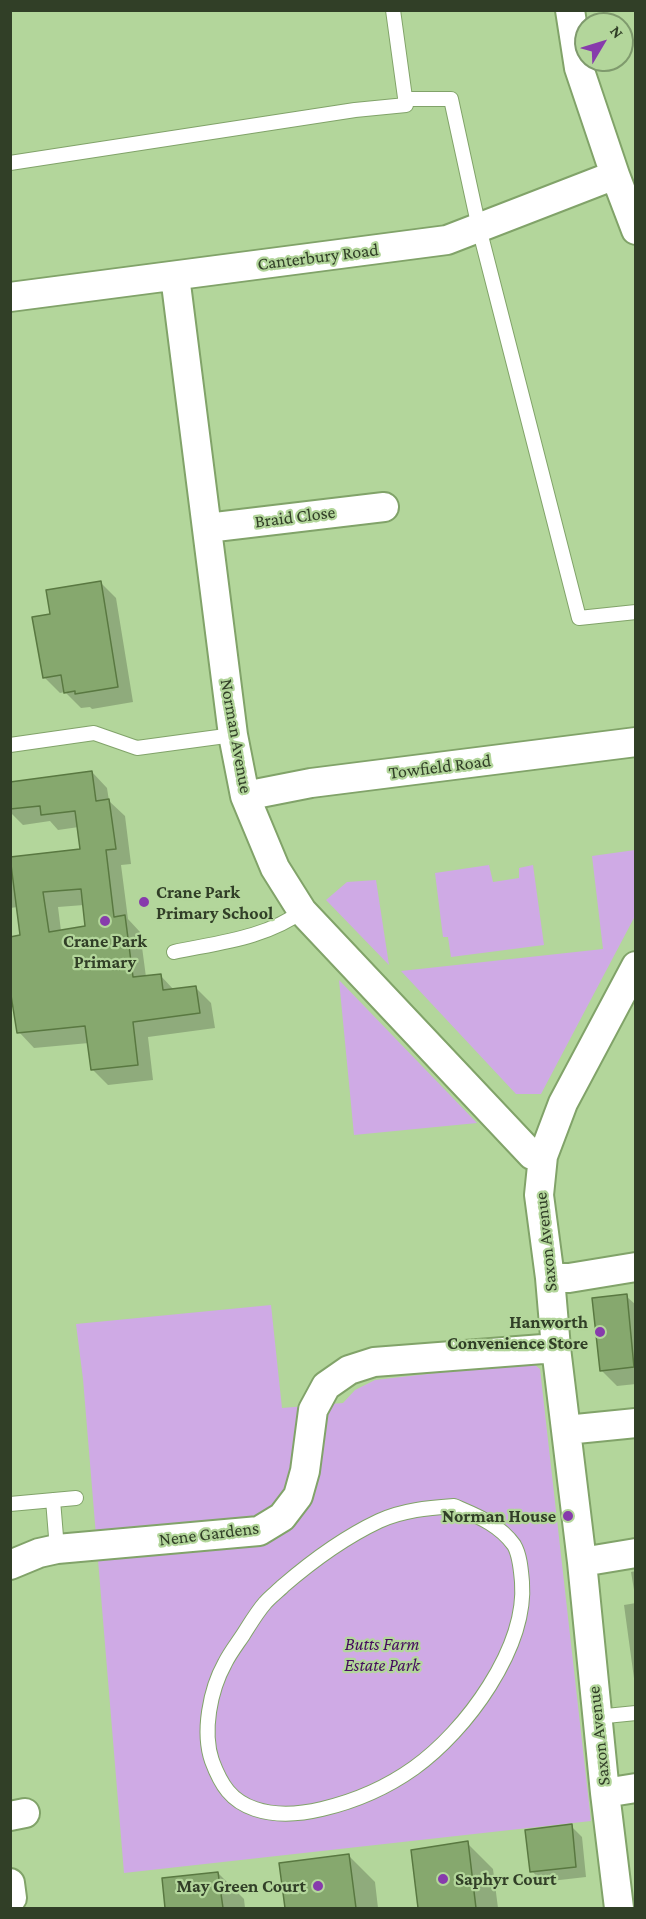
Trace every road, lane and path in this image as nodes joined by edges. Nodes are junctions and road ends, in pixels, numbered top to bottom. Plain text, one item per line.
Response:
1 (393, 10) edge
2 (570, 10) edge
3 (405, 99) junction
4 (10, 163) edge
5 (615, 175) junction
6 (479, 228) junction
7 (636, 230) edge
8 (175, 276) junction
9 (10, 297) edge
10 (384, 507) dead end
11 (207, 528) junction
12 (636, 612) edge
13 (233, 735) junction
14 (636, 741) edge
15 (10, 745) edge
16 (245, 795) junction
17 (302, 911) junction
18 (174, 952) dead end
19 (636, 966) edge
20 (543, 1156) junction
21 (636, 1268) edge
22 (550, 1278) junction
23 (556, 1348) junction
24 (636, 1423) edge
25 (566, 1430) junction
26 (76, 1498) dead end
27 (53, 1500) junction
28 (10, 1504) edge
29 (57, 1549) junction
30 (636, 1553) edge
31 (582, 1562) junction
32 (10, 1565) edge
33 (636, 1713) edge
34 (597, 1717) junction
35 (636, 1788) edge
36 (605, 1793) junction
37 (243, 1805) joint
38 (619, 1908) edge

1 - 3 lane
2 - 5 street
3 - 4 lane
3 - 6 lane
5 - 6 street, Canterbury Road
5 - 7 street
6 - 8 street, Canterbury Road
6 - 12 lane
8 - 9 street, Canterbury Road
8 - 11 street, Norman Avenue
10 - 11 street, Braid Close
11 - 13 street, Norman Avenue
13 - 15 lane
13 - 16 street, Norman Avenue
14 - 16 street, Towfield Road
16 - 17 street, Norman Avenue
17 - 18 lane
17 - 20 street, Norman Avenue
19 - 20 street, Saxon Avenue
20 - 22 street, Saxon Avenue
21 - 22 street
22 - 23 street, Saxon Avenue
23 - 25 street, Saxon Avenue
23 - 29 street, Nene Gardens
24 - 25 street
25 - 31 street, Saxon Avenue
26 - 27 lane
27 - 28 lane
27 - 29 lane
29 - 32 street, Nene Gardens
30 - 31 street
31 - 34 street, Saxon Avenue
33 - 34 lane
34 - 36 street, Saxon Avenue
35 - 36 street
36 - 38 street, Saxon Avenue
37 - 37 lane

